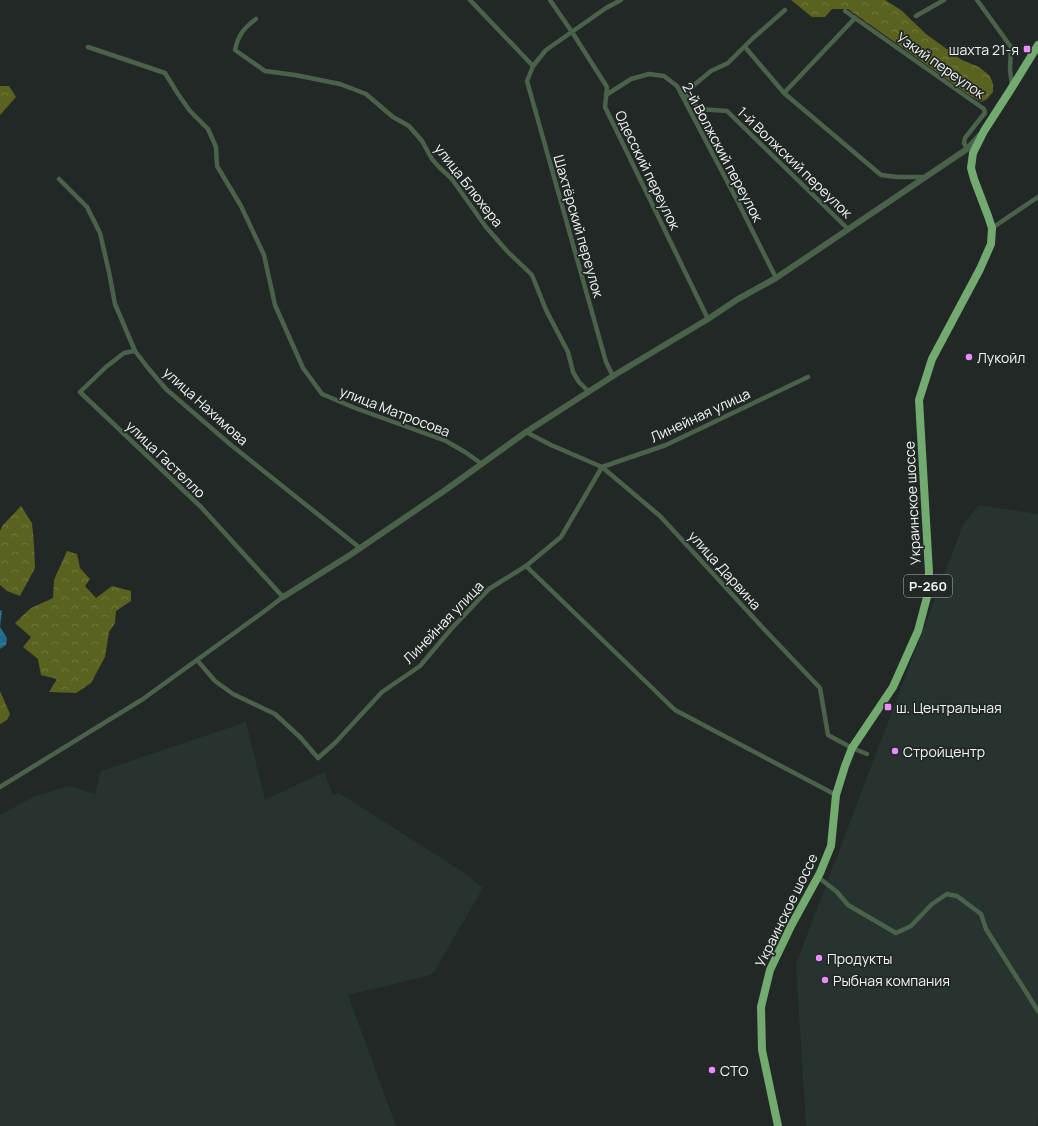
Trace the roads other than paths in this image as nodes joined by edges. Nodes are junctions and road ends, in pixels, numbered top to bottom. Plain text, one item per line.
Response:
1 (470, 0) edge
2 (550, 0) edge
3 (621, 0) edge
4 (944, 0) edge
5 (977, 0) edge
6 (785, 10) dead end
7 (846, 11) dead end
8 (916, 16) dead end
9 (855, 18) junction
10 (256, 19) dead end
11 (572, 32) junction
12 (1038, 45) edge
13 (88, 46) dead end
14 (745, 47) junction
15 (533, 66) junction
16 (1012, 87) junction
17 (784, 93) junction
18 (606, 95) junction
19 (683, 95) junction
20 (984, 131) junction
21 (966, 148) junction
22 (924, 177) junction
23 (59, 179) dead end
24 (1038, 197) edge
25 (992, 228) junction
26 (848, 229) junction
27 (776, 278) junction
28 (708, 320) junction
29 (136, 351) junction
30 (613, 376) junction
31 (808, 377) dead end
32 (589, 392) junction
33 (526, 432) junction
34 (482, 464) junction
35 (602, 467) junction
36 (360, 548) junction
37 (526, 566) junction
38 (283, 597) junction
39 (197, 660) junction
40 (852, 748) junction
41 (867, 754) dead end
42 (0, 787) edge
43 (836, 795) junction
44 (818, 877) junction
45 (1038, 1011) edge
46 (778, 1126) edge

1 - 15 street
2 - 11 street, Одесский переулок
3 - 11 street
4 - 8 street
5 - 16 street
6 - 14 street
7 - 9 street, Узкий переулок
9 - 17 street
9 - 21 street, Узкий переулок
10 - 32 street, улица Блюхера
11 - 15 street
11 - 18 street, Одесский переулок
12 - 16 highway, Украинское шоссе / Р-260
13 - 34 street, улица Матросова
14 - 17 street
14 - 19 street
15 - 30 street, Шахтёрский переулок
16 - 20 highway, Украинское шоссе / Р-260
17 - 22 street
18 - 19 street, 2-й Волжский переулок
18 - 28 street, Одесский переулок
19 - 26 street, 1-й Волжский переулок
19 - 27 street, 2-й Волжский переулок
20 - 21 street
20 - 25 highway, Украинское шоссе / Р-260
21 - 22 street
22 - 26 street
23 - 29 street, улица Нахимова
24 - 25 street
25 - 40 highway, Украинское шоссе / Р-260
26 - 27 street
27 - 28 street
28 - 30 street
29 - 36 street, улица Нахимова
29 - 38 street, улица Гастелло
30 - 32 street
31 - 35 street, Линейная улица
32 - 33 street
33 - 34 street
33 - 35 street, улица Дарвина
34 - 36 street
35 - 37 street, Линейная улица
35 - 40 street, улица Дарвина
36 - 38 street
37 - 39 street, Линейная улица
37 - 43 street
38 - 39 street
39 - 42 street
40 - 41 street, улица Дарвина
40 - 43 highway, Украинское шоссе / Р-260
43 - 44 highway, Украинское шоссе / Р-260
44 - 45 street
44 - 46 highway, Украинское шоссе / Р-260

